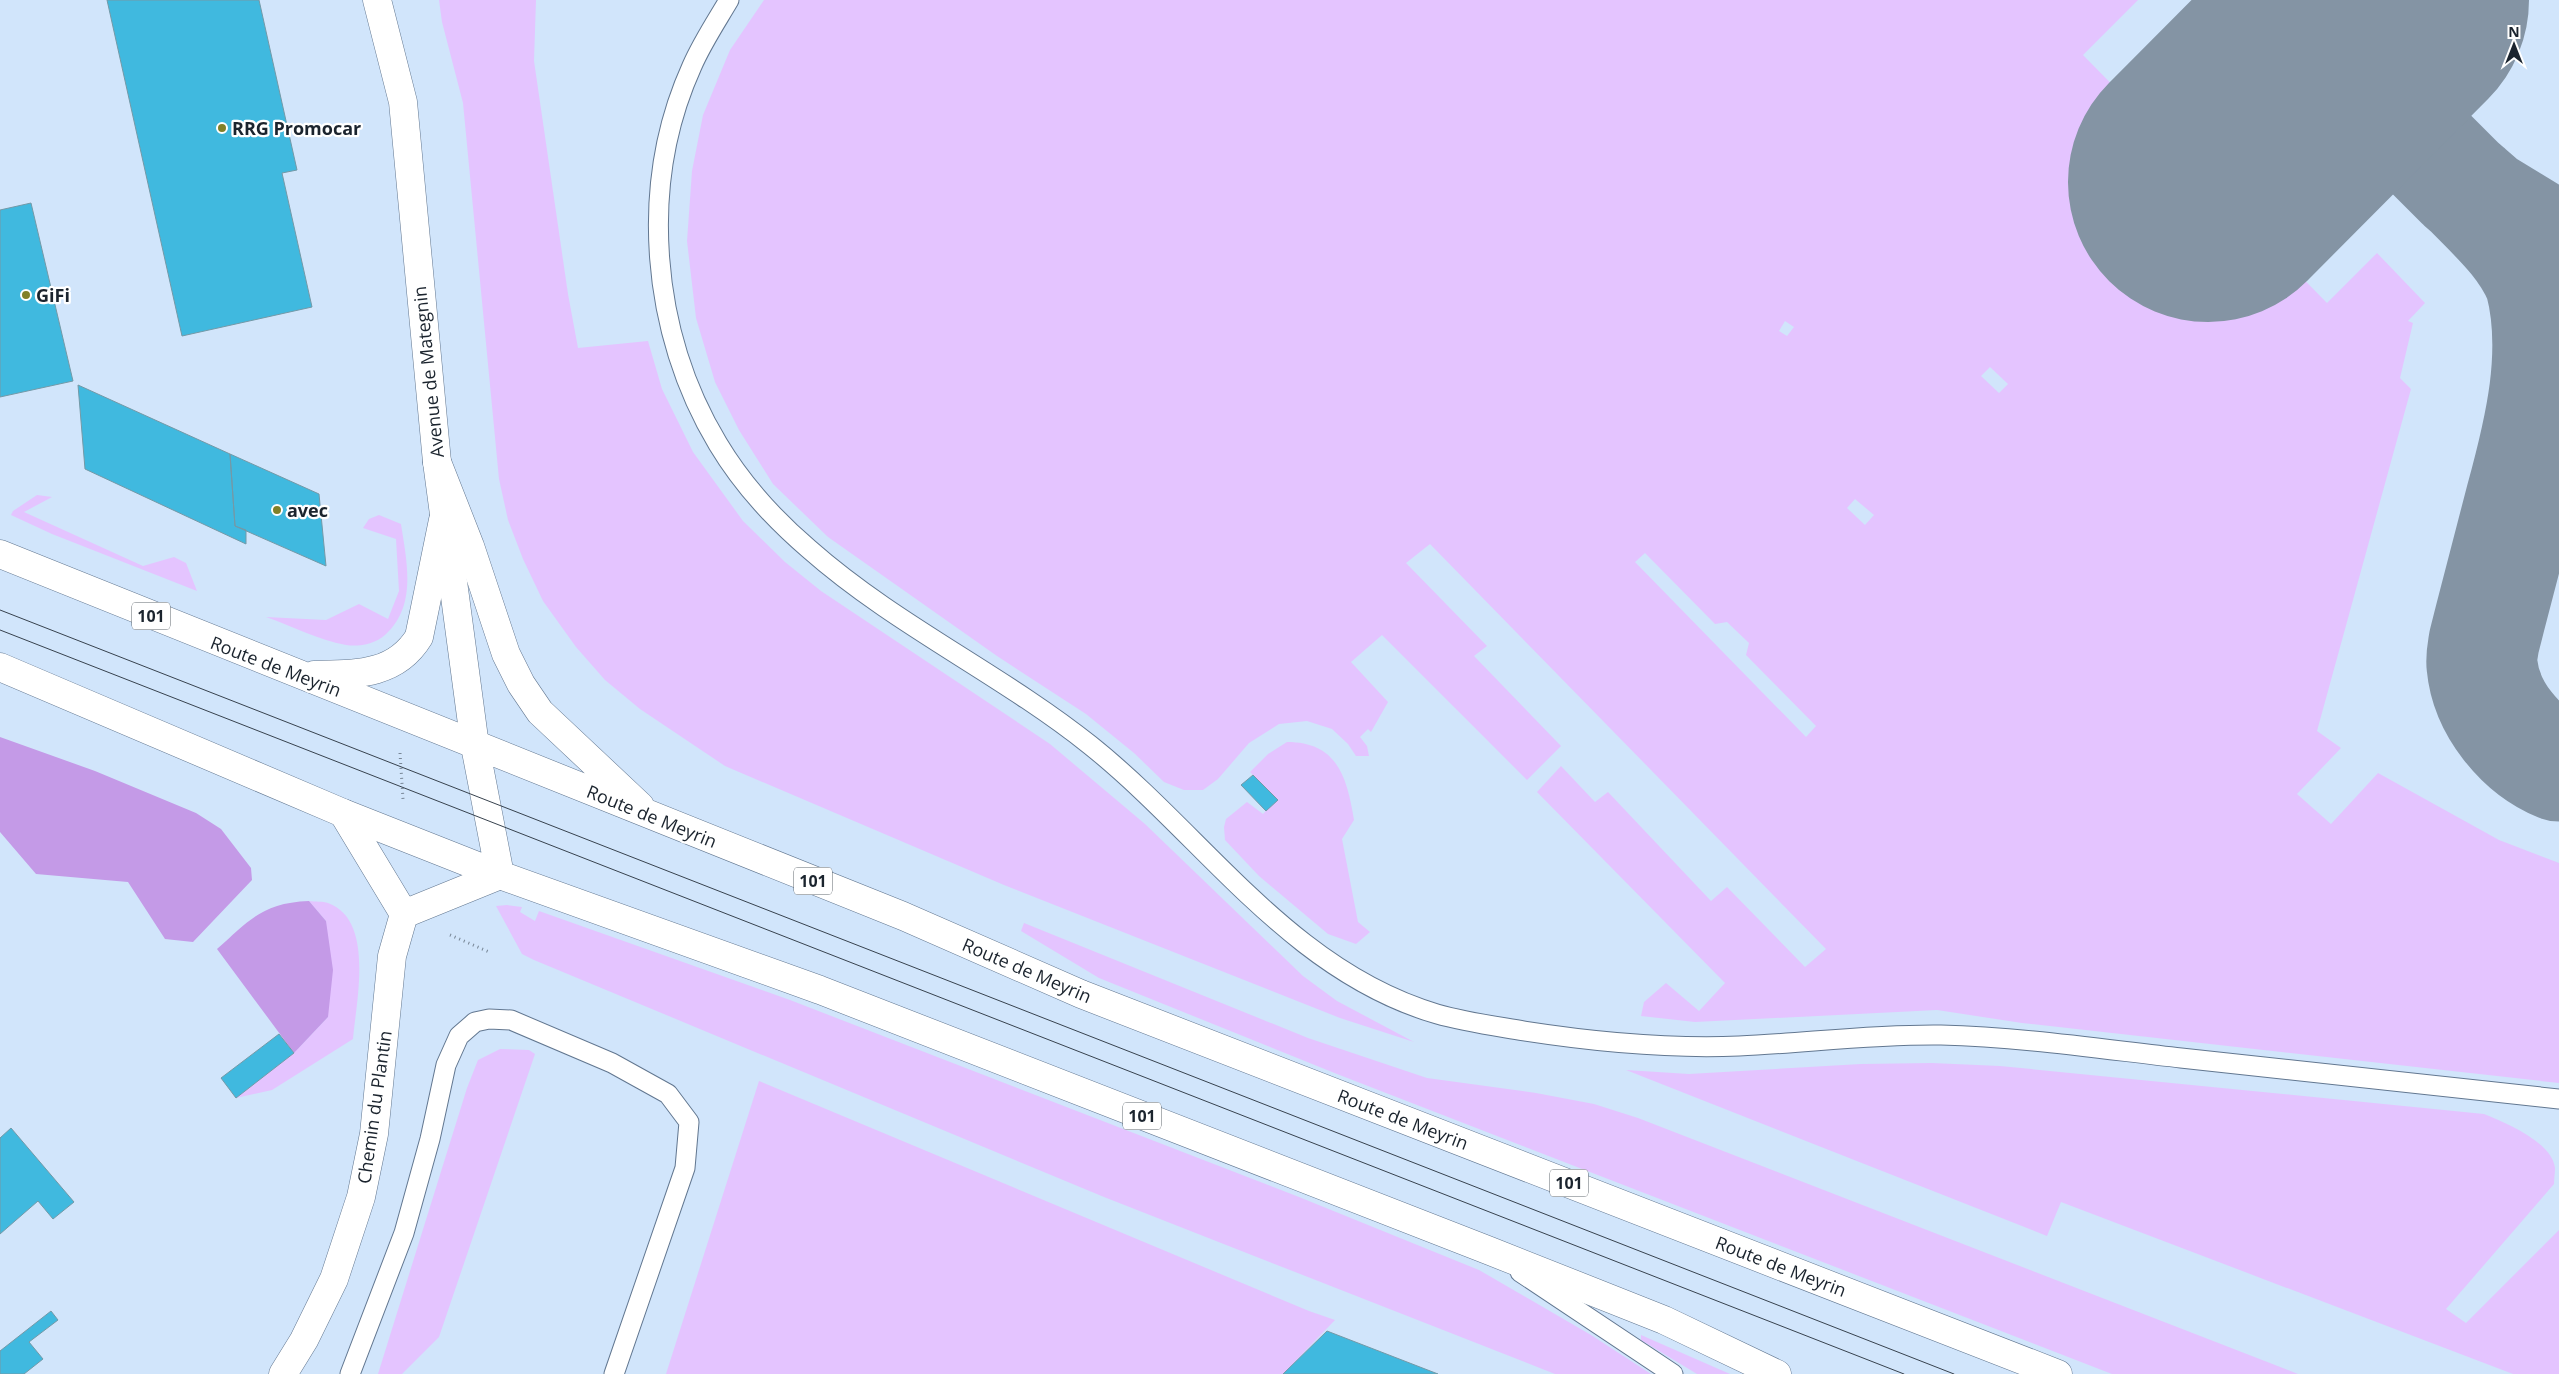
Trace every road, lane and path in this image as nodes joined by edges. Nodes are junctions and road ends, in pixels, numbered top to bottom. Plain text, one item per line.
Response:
1 (377, 0) edge
2 (729, 0) edge
3 (437, 462) junction
4 (443, 520) junction
5 (0, 554) edge
6 (0, 667) edge
7 (302, 675) junction
8 (405, 717) junction
9 (475, 746) junction
10 (343, 814) junction
11 (650, 816) junction
12 (408, 839) junction
13 (500, 875) junction
14 (404, 914) junction
15 (2559, 1099) edge
16 (1490, 1251) junction
17 (283, 1374) edge
18 (350, 1374) edge
19 (614, 1374) edge
20 (1673, 1374) edge
21 (1777, 1374) edge
22 (2058, 1374) edge

1 - 3 main road, Avenue de Mategnin
2 - 15 lane
3 - 4 main road, Avenue de Mategnin
3 - 11 main road
4 - 7 main road
4 - 9 main road, Avenue de Mategnin
5 - 7 main road, Route de Meyrin / 101
6 - 10 main road, 101
7 - 8 main road, Route de Meyrin / 101
8 - 9 main road, Route de Meyrin / 101
8 - 12 path
9 - 11 main road, Route de Meyrin / 101
9 - 13 main road, Avenue de Mategnin
10 - 12 main road, 101
10 - 14 main road
11 - 22 main road, Route de Meyrin / 101
12 - 13 main road, 101
13 - 14 main road
13 - 16 main road, 101
14 - 17 main road, Chemin du Plantin
16 - 20 lane
16 - 21 main road, 101
18 - 19 lane

